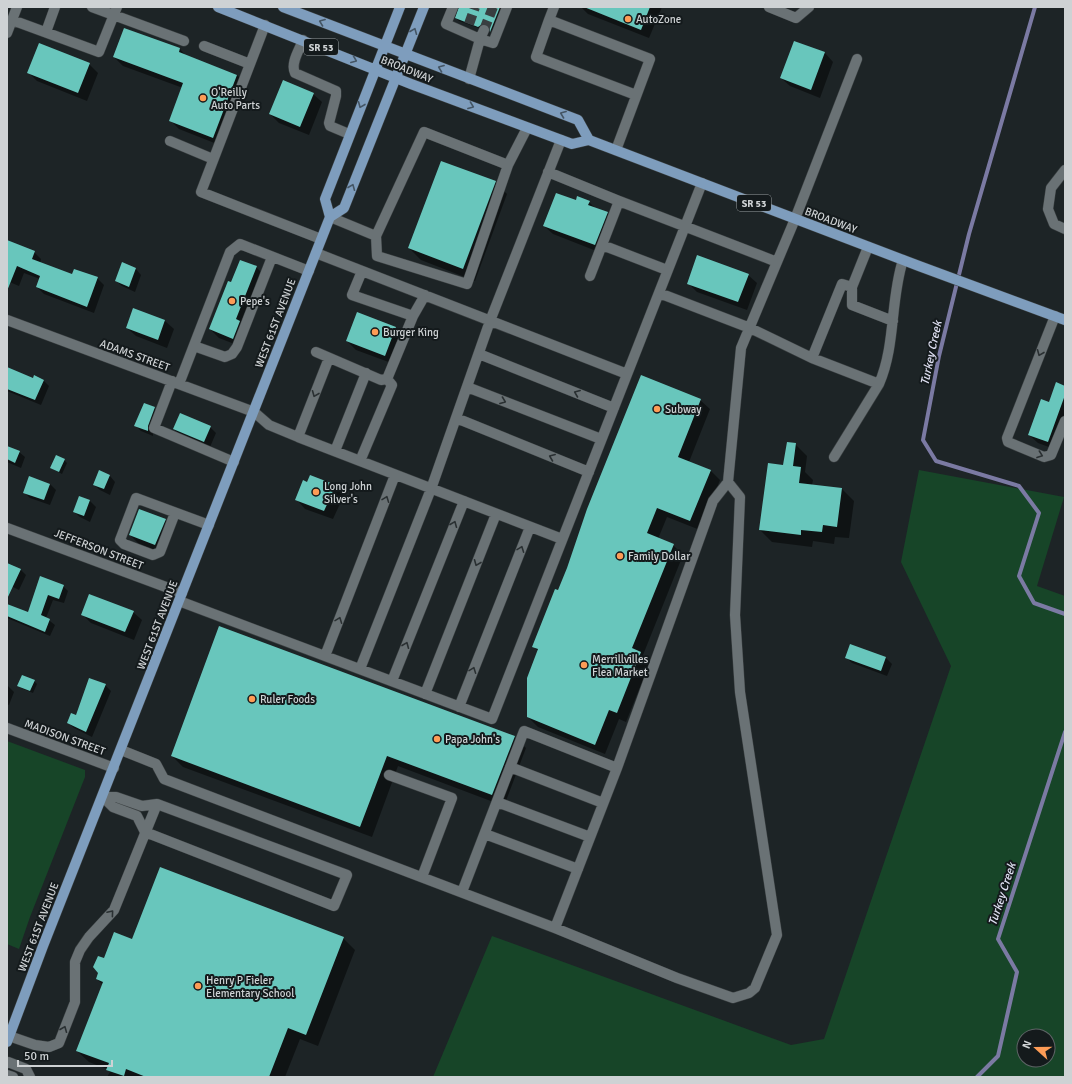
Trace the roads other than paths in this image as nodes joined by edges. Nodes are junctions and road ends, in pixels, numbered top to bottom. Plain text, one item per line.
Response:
1 (17, 7) edge
2 (56, 7) edge
3 (92, 7) edge
4 (218, 7) edge
5 (283, 7) edge
6 (400, 7) edge
7 (424, 7) edge
8 (453, 7) edge
9 (507, 7) edge
10 (554, 7) edge
11 (769, 7) edge
12 (809, 7) edge
13 (115, 11) edge
14 (12, 20) junction
15 (549, 20) junction
16 (266, 25) junction
17 (46, 32) junction
18 (7, 33) edge
19 (482, 35) junction
20 (303, 40) junction
21 (184, 41) dead end
22 (204, 46) dead end
23 (385, 47) junction
24 (405, 55) junction
25 (857, 58) dead end
26 (250, 64) junction
27 (376, 69) junction
28 (396, 77) junction
29 (469, 79) junction
30 (636, 96) junction
31 (527, 128) junction
32 (349, 134) junction
33 (561, 140) junction
34 (589, 140) junction
35 (170, 141) dead end
36 (616, 150) junction
37 (213, 158) junction
38 (508, 165) junction
39 (1065, 170) edge
40 (548, 172) junction
41 (702, 183) junction
42 (619, 201) junction
43 (330, 217) junction
44 (795, 219) junction
45 (685, 225) junction
46 (1065, 229) edge
47 (376, 236) junction
48 (321, 239) junction
49 (602, 245) junction
50 (868, 247) junction
51 (316, 253) junction
52 (272, 257) junction
53 (903, 260) junction
54 (777, 262) junction
55 (667, 270) junction
56 (309, 271) junction
57 (362, 271) junction
58 (590, 276) dead end
59 (852, 287) junction
60 (658, 293) junction
61 (425, 296) junction
62 (413, 316) junction
63 (1054, 316) junction
64 (7, 320) edge
65 (1065, 320) edge
66 (490, 321) junction
67 (893, 321) junction
68 (750, 328) junction
69 (194, 346) junction
70 (316, 352) dead end
71 (478, 354) junction
72 (329, 358) junction
73 (812, 358) junction
74 (366, 373) junction
75 (626, 374) junction
76 (387, 379) junction
77 (176, 383) junction
78 (879, 384) junction
79 (467, 387) junction
80 (614, 408) junction
81 (254, 412) junction
82 (456, 418) junction
83 (1065, 421) edge
84 (298, 437) junction
85 (601, 439) junction
86 (335, 451) junction
87 (834, 457) dead end
88 (360, 461) junction
89 (234, 462) junction
90 (588, 472) junction
91 (395, 475) junction
92 (728, 482) junction
93 (431, 488) junction
94 (464, 501) junction
95 (176, 513) junction
96 (496, 514) junction
97 (209, 525) junction
98 (530, 527) junction
99 (7, 528) edge
100 (562, 539) junction
101 (181, 597) junction
102 (325, 656) junction
103 (360, 669) junction
104 (392, 681) junction
105 (425, 694) junction
106 (459, 707) junction
107 (7, 728) edge
108 (121, 750) junction
109 (510, 767) junction
110 (114, 768) junction
111 (617, 768) junction
112 (389, 775) dead end
113 (103, 797) junction
114 (497, 802) junction
115 (603, 803) junction
116 (157, 804) junction
117 (145, 832) junction
118 (485, 834) junction
119 (590, 837) junction
120 (578, 869) junction
121 (422, 877) junction
122 (462, 892) junction
123 (555, 928) junction
124 (8, 1039) edge
125 (7, 1063) edge
126 (7, 1074) edge
127 (13, 1077) edge
128 (29, 1077) edge

1 - 14 street
2 - 17 street
3 - 13 street
4 - 16 main road, BROADWAY / SR 53
23 -> 5 main road, BROADWAY / SR 53
6 - 23 main road
24 -> 7 main road, WEST 61ST AVENUE
8 - 19 street
9 - 19 street
10 - 15 street
11 - 12 street
13 - 17 street
13 - 21 street
14 - 17 street
14 - 18 street
15 - 30 street
15 - 30 street
16 - 20 main road, BROADWAY / SR 53
16 - 26 street
19 - 29 street
20 -> 27 main road, BROADWAY / SR 53
20 - 32 street
22 - 26 street
23 - 24 main road, BROADWAY / SR 53
23 - 27 main road
24 - 28 main road, WEST 61ST AVENUE
29 -> 24 main road, BROADWAY / SR 53
25 - 44 street
26 - 37 street
27 - 28 main road, BROADWAY / SR 53
27 -> 32 main road
28 -> 31 main road, BROADWAY / SR 53
43 -> 28 main road, WEST 61ST AVENUE
34 -> 29 main road, BROADWAY / SR 53
30 - 36 street
31 - 33 main road, BROADWAY / SR 53
31 - 38 street
32 - 43 main road
33 - 34 main road, BROADWAY / SR 53
33 - 40 street
34 - 36 main road, BROADWAY / SR 53
35 - 37 street
36 - 41 main road, BROADWAY / SR 53
37 - 48 street
38 - 47 street
38 - 47 street
39 - 46 street
40 - 42 street
40 - 66 street
41 - 44 main road, BROADWAY / SR 53
41 - 45 street
42 - 45 street
42 - 49 street
43 - 47 street
43 - 48 main road, WEST 61ST AVENUE
44 - 50 main road, BROADWAY / SR 53
44 - 54 street
45 - 54 street
45 - 55 street
48 - 51 main road, WEST 61ST AVENUE
49 - 55 street
49 - 58 street
50 - 53 main road, BROADWAY / SR 53
50 - 59 street
51 - 56 main road, WEST 61ST AVENUE
51 - 57 street
52 - 56 street
52 - 69 street
52 - 69 street
53 - 63 main road, BROADWAY / SR 53
53 - 67 street
54 - 68 street
55 - 60 street
56 - 81 main road, WEST 61ST AVENUE
57 - 61 street
57 - 62 street
59 - 67 street
59 - 73 street
60 - 68 street
60 - 75 street
61 - 62 street
61 - 66 street
62 - 76 street
63 - 65 main road, BROADWAY / SR 53
63 -> 83 street
64 - 77 street, ADAMS STREET
66 - 71 street
66 - 75 street
67 - 78 street
68 - 73 street
68 - 92 street
69 - 77 street
70 - 72 street
71 - 79 street
80 -> 71 street
72 - 74 street
72 -> 84 street
73 - 78 street
74 - 76 street
74 - 86 street
75 - 80 street
76 - 88 street
77 - 81 street, ADAMS STREET
77 - 89 street
78 - 87 street
79 - 82 street
79 -> 85 street
80 - 85 street
81 - 84 street
81 - 89 main road, WEST 61ST AVENUE
90 -> 82 street
82 - 93 street
84 - 86 street
85 - 90 street
86 - 88 street
88 - 91 street
89 - 97 main road, WEST 61ST AVENUE
90 - 100 street
91 - 93 street
102 -> 91 street
92 - 111 street
92 - 123 street
93 - 94 street
93 - 103 street
94 - 96 street
104 -> 94 street
95 - 95 street
95 - 97 street
96 - 98 street
96 -> 105 street
97 - 101 main road, WEST 61ST AVENUE
98 - 100 street
106 -> 98 street
99 - 101 street, JEFFERSON STREET
100 - 106 street, JEFFERSON STREET
101 - 102 street, JEFFERSON STREET
101 - 108 main road, WEST 61ST AVENUE
102 - 103 street, JEFFERSON STREET
103 - 104 street, JEFFERSON STREET
104 - 105 street, JEFFERSON STREET
105 - 106 street, JEFFERSON STREET
107 - 110 street, MADISON STREET
108 - 110 main road, WEST 61ST AVENUE
108 - 121 street
109 - 111 street
109 - 114 street
109 - 115 street
110 - 113 main road, WEST 61ST AVENUE
111 - 115 street
112 - 121 street
113 - 116 street
113 - 117 street
113 - 124 main road, WEST 61ST AVENUE
114 - 118 street
114 - 119 street
115 - 119 street
116 - 117 street
116 - 117 street
124 -> 117 street
118 - 120 street
118 - 122 street
119 - 120 street
120 - 123 street
121 - 122 street
122 - 123 street
125 - 128 street
126 - 127 street

